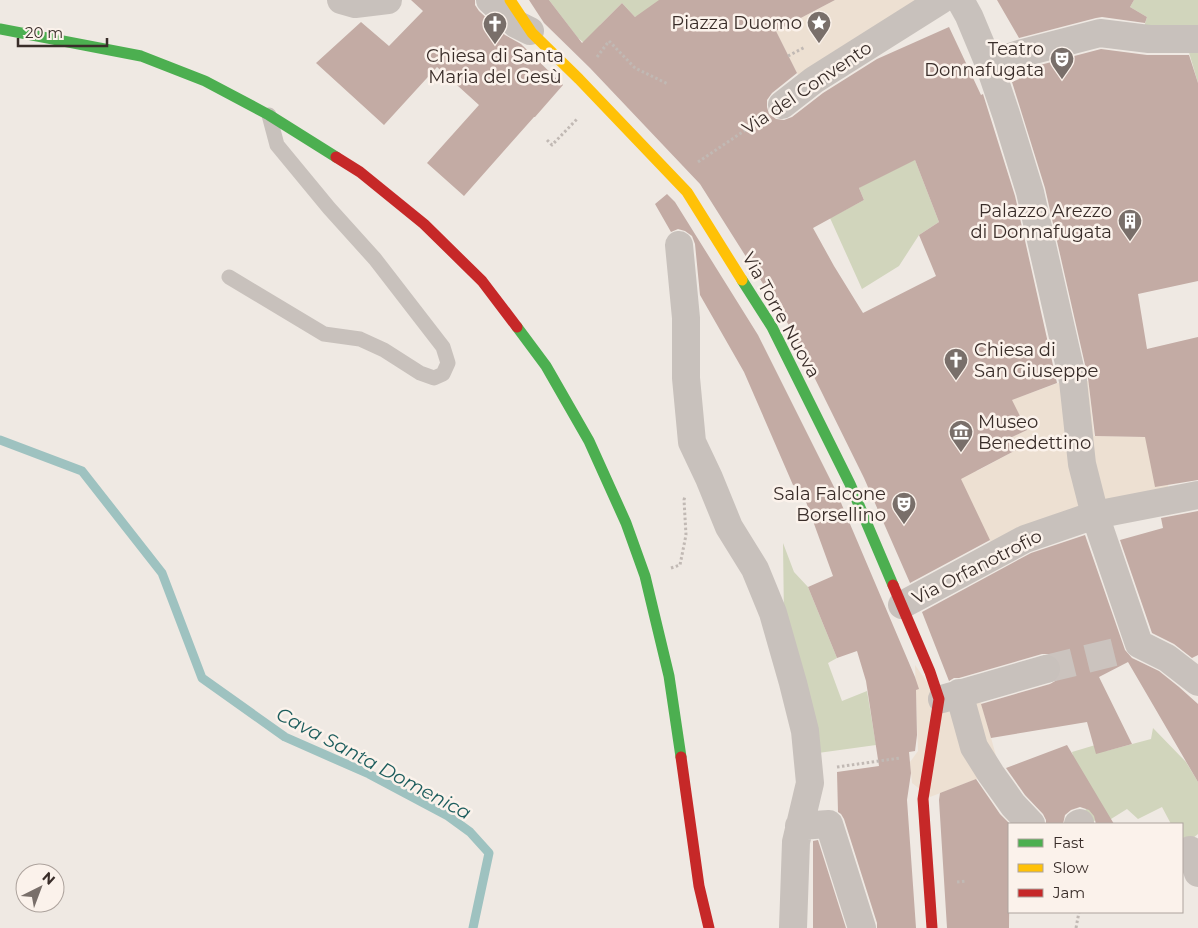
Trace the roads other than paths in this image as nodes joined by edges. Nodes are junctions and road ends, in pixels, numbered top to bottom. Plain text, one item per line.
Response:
1 (341, 0) edge
2 (388, 0) edge
3 (490, 0) edge
4 (510, 0) edge
5 (941, 0) edge
6 (960, 0) edge
7 (0, 29) edge
8 (532, 33) junction
9 (1198, 39) edge
10 (989, 64) junction
11 (782, 105) road end
12 (269, 115) junction
13 (679, 245) dead end
14 (229, 277) dead end
15 (1198, 495) edge
16 (1095, 515) junction
17 (902, 605) junction
18 (1046, 669) tunnel mouth
19 (1198, 682) edge
20 (949, 696) junction
21 (1030, 823) edge
22 (799, 826) junction
23 (709, 928) edge
24 (793, 928) edge
25 (862, 928) edge
26 (932, 928) edge

1 - 2 street
3 - 8 street
4 - 8 street, Via Torre Nuova
5 - 11 street, Via del Convento
6 - 10 street
7 - 12 street
8 - 17 street, Via Torre Nuova
9 - 10 street
10 - 16 street
12 - 14 lane
12 - 23 street
13 - 22 street
15 - 16 street, Via Orfanotrofio
16 - 17 street, Via Orfanotrofio
16 - 19 street
17 - 20 street, Via Torre Nuova
18 - 20 street
20 - 21 street
20 - 26 street
22 - 24 street
22 - 25 street

